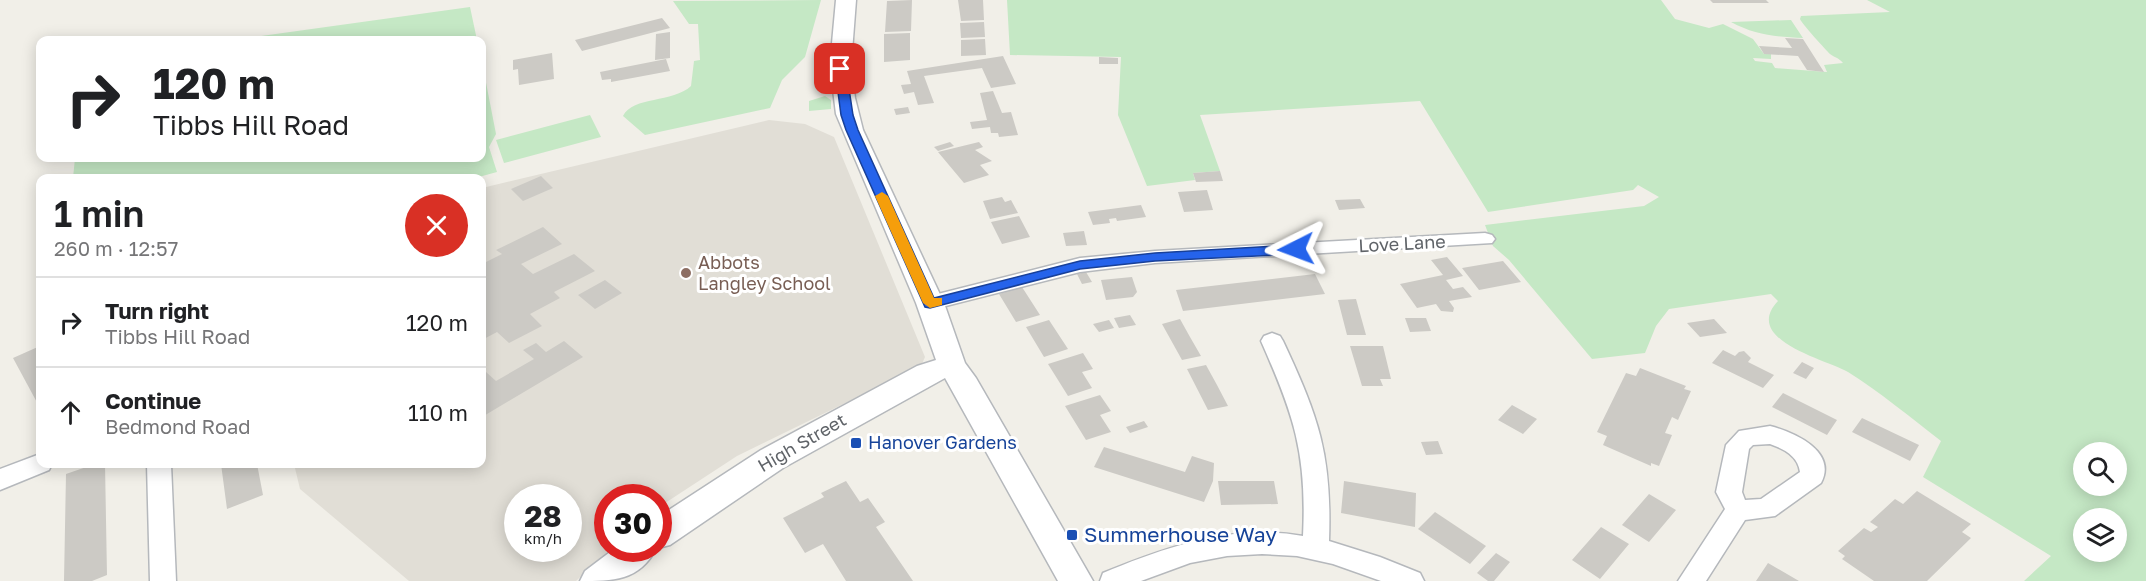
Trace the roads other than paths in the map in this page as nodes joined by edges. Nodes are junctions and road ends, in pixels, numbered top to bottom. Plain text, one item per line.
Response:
1 (846, 0) edge
2 (1485, 239) dead end
3 (930, 303) junction
4 (1272, 341) dead end
5 (952, 366) junction
6 (36, 465) edge
7 (159, 468) edge
8 (0, 480) edge
9 (1738, 510) dead end
10 (672, 526) edge
11 (1316, 547) junction
12 (622, 562) edge
13 (163, 581) edge
14 (597, 581) edge
15 (1076, 581) edge
16 (1113, 581) edge
17 (1410, 581) edge
18 (1691, 581) edge

1 - 3 street
2 - 3 street, Love Lane
3 - 5 street
4 - 11 street
5 - 10 street, High Street
5 - 15 street
6 - 8 street
7 - 13 street
9 - 18 street
11 - 16 street
11 - 17 street
12 - 14 street

